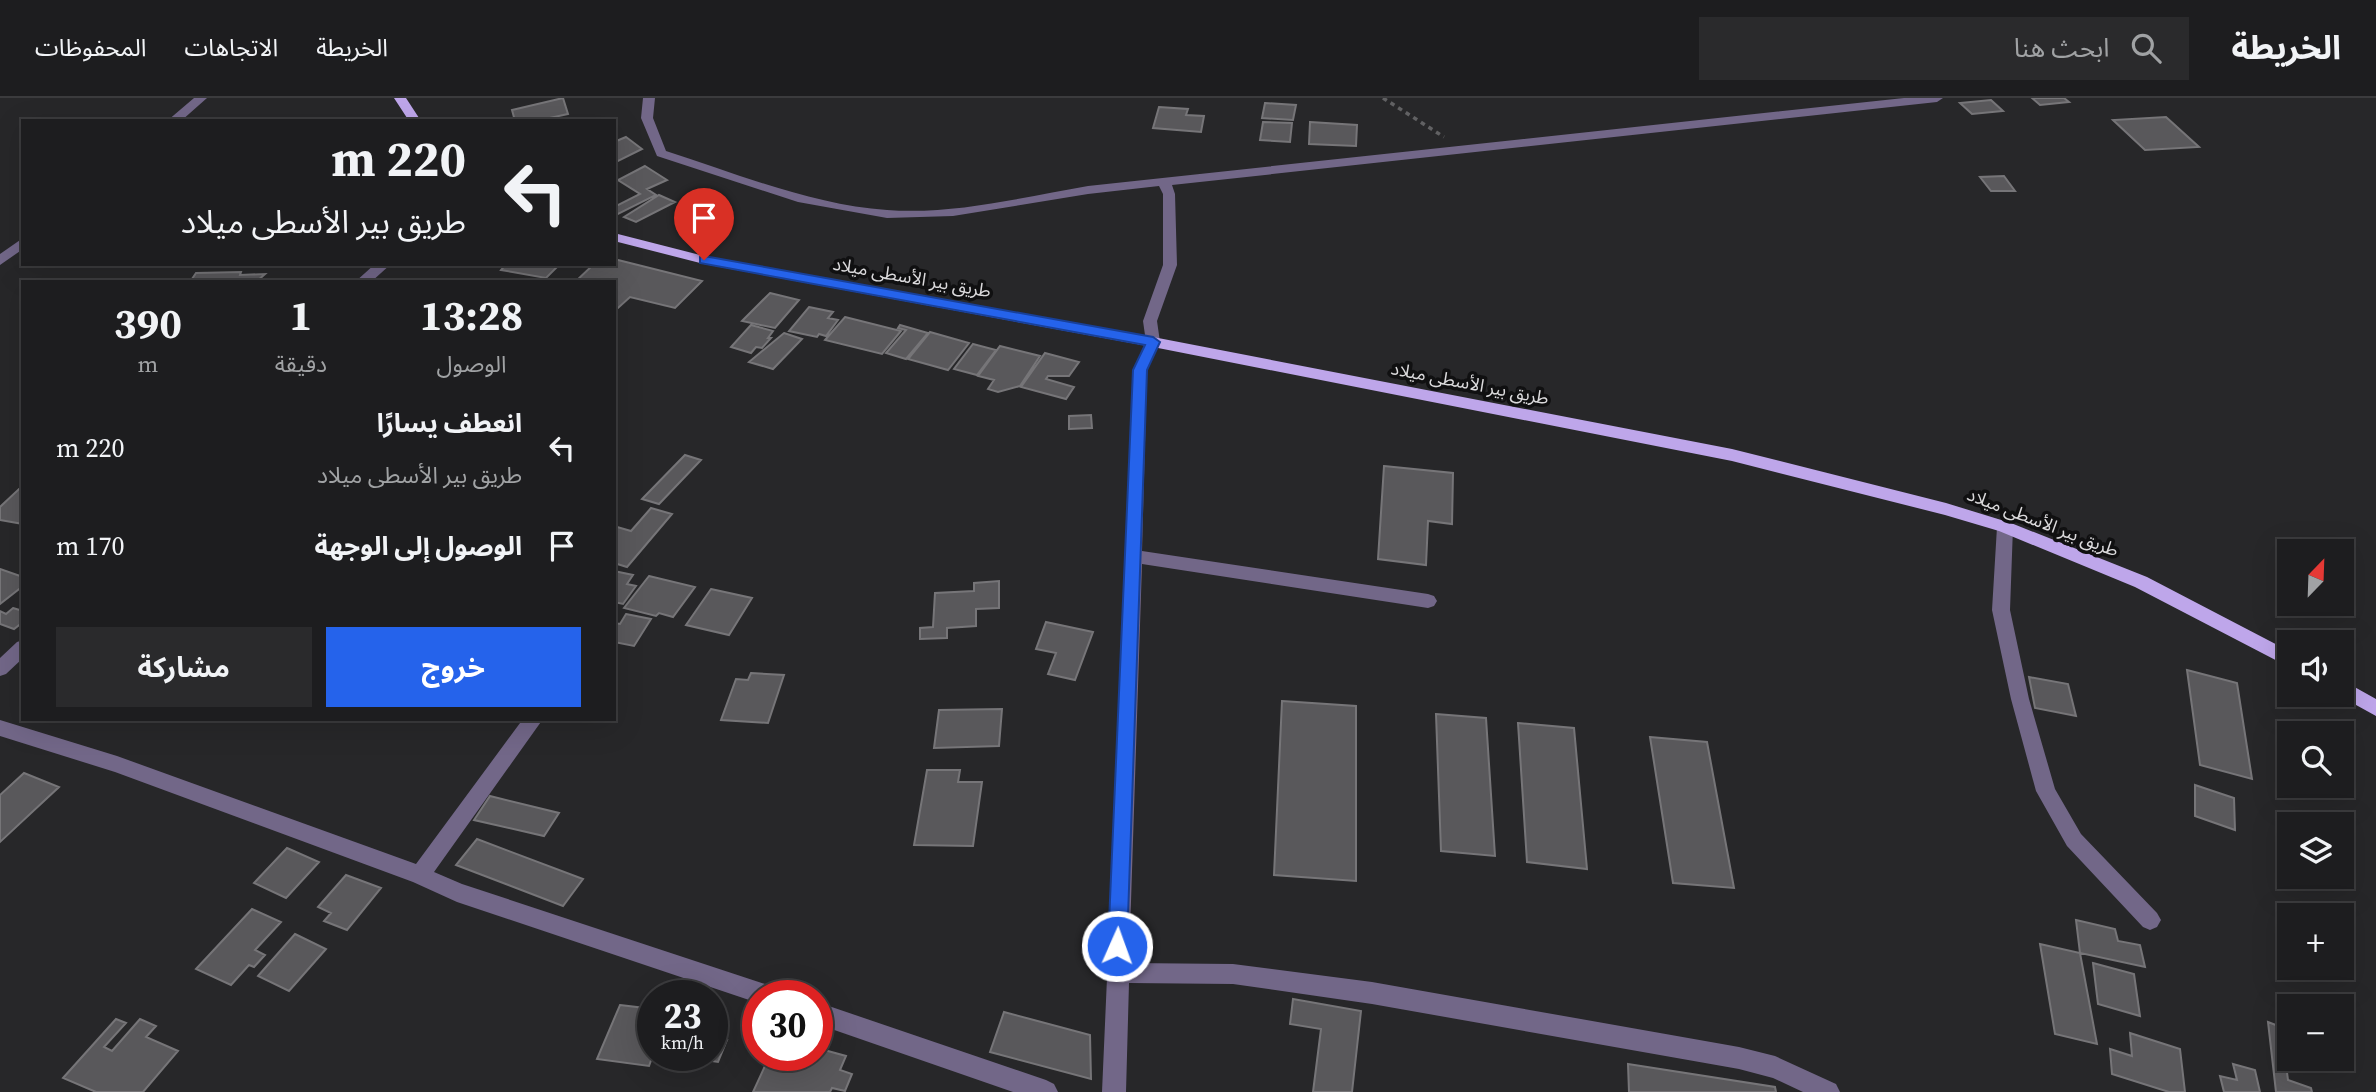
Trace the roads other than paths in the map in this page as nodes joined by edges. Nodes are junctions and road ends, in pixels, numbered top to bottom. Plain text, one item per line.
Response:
1 (201, 98) edge
2 (400, 98) edge
3 (649, 98) edge
4 (1937, 98) edge
5 (175, 119) edge
6 (414, 119) edge
7 (1164, 182) junction
8 (616, 237) edge
9 (21, 244) edge
10 (0, 261) edge
11 (382, 266) edge
12 (364, 280) edge
13 (1153, 342) junction
14 (2005, 527) junction
15 (1132, 556) junction
16 (1428, 601) dead end
17 (21, 648) edge
18 (2277, 654) edge
19 (0, 669) edge
20 (2354, 695) edge
21 (2376, 708) edge
22 (533, 721) edge
23 (0, 728) edge
24 (420, 875) junction
25 (2150, 920) dead end
26 (1116, 973) junction
27 (742, 987) edge
28 (833, 1019) edge
29 (1046, 1092) edge
30 (1114, 1092) edge
31 (1828, 1092) edge

1 - 5 street
2 - 6 main road
3 - 7 street
4 - 7 street
7 - 13 street
8 - 13 main road, طريق بير الأسطى ميلاد
9 - 10 street
11 - 12 street
13 - 14 main road, طريق بير الأسطى ميلاد
13 - 15 street
14 - 18 main road, طريق بير الأسطى ميلاد
14 - 25 street
15 - 16 street
15 - 26 street
17 - 19 street
20 - 21 main road
22 - 24 street
23 - 24 street
24 - 27 street
26 - 30 street
26 - 31 street
28 - 29 street

